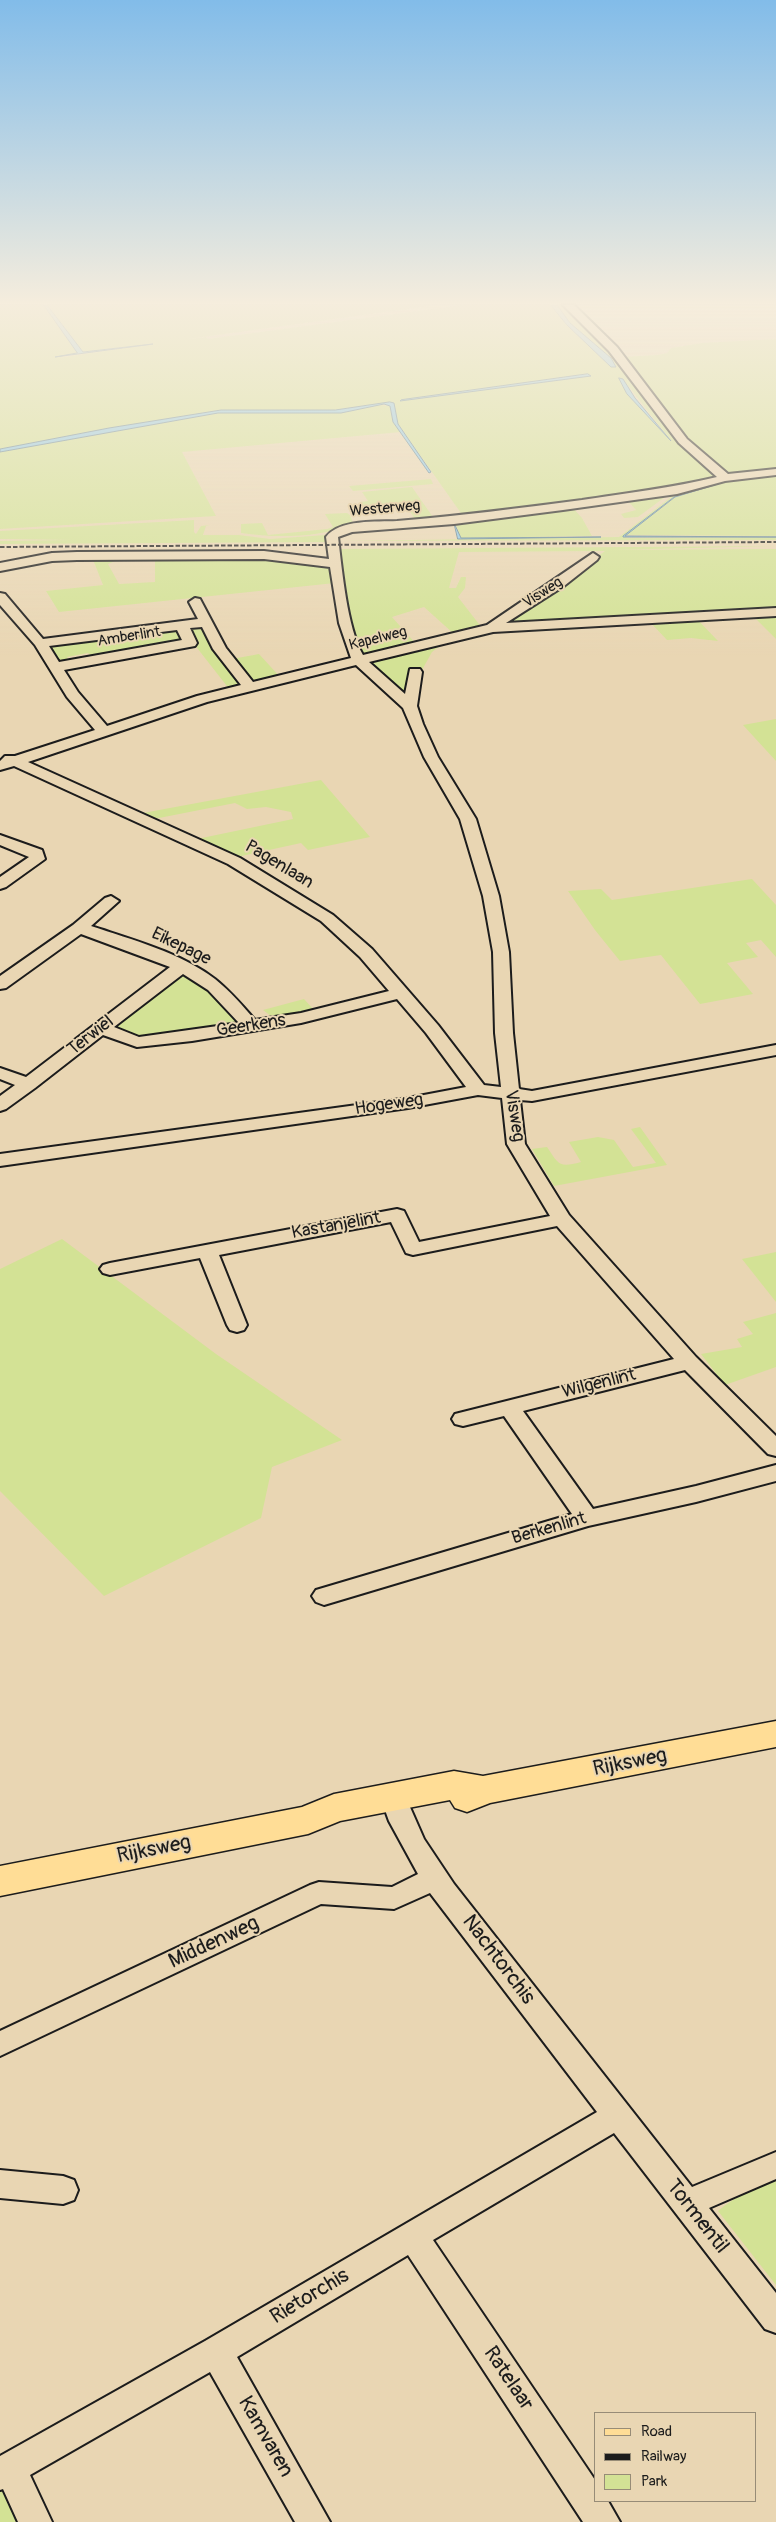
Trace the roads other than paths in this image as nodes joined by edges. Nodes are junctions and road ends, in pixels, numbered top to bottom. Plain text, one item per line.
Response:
1 (669, 423) edge
2 (776, 472) edge
3 (725, 478) junction
4 (593, 557) dead end
5 (336, 564) junction
6 (0, 567) edge
7 (0, 598) edge
8 (195, 602) dead end
9 (776, 612) edge
10 (206, 622) junction
11 (182, 625) junction
12 (493, 628) junction
13 (40, 643) junction
14 (360, 661) junction
15 (55, 667) junction
16 (415, 672) dead end
17 (250, 687) junction
18 (410, 706) junction
19 (104, 732) junction
20 (0, 753) edge
21 (8, 764) edge
22 (0, 840) edge
23 (0, 884) edge
24 (112, 901) dead end
25 (79, 928) junction
26 (181, 967) junction
27 (0, 984) edge
28 (400, 993) junction
29 (251, 1026) junction
30 (101, 1028) junction
31 (776, 1050) edge
32 (0, 1073) edge
33 (29, 1084) junction
34 (478, 1090) junction
35 (510, 1094) junction
36 (0, 1105) edge
37 (0, 1160) edge
38 (562, 1219) junction
39 (207, 1250) junction
40 (110, 1269) dead end
41 (237, 1325) dead end
42 (689, 1362) junction
43 (509, 1407) junction
44 (463, 1419) dead end
45 (776, 1449) edge
46 (776, 1473) edge
47 (587, 1518) junction
48 (324, 1596) dead end
49 (776, 1734) edge
50 (396, 1805) junction
51 (436, 1878) junction
52 (0, 1882) edge
53 (0, 2044) edge
54 (616, 2116) junction
55 (776, 2165) edge
56 (0, 2184) edge
57 (63, 2190) dead end
58 (687, 2203) junction
59 (412, 2236) junction
60 (776, 2318) edge
61 (216, 2352) junction
62 (5, 2471) edge
63 (35, 2522) edge
64 (313, 2522) edge
65 (603, 2522) edge

1 - 3 street
2 - 3 street, Westerweg
3 - 5 street, Westerweg
4 - 12 street, Visweg
5 - 6 street
5 - 14 street
7 - 13 street
8 - 10 street
9 - 12 street, Kapelweg
10 - 11 street, Amberlint
10 - 17 street
11 - 13 street, Amberlint
11 - 15 street, Amberlint
12 - 14 street, Kapelweg
13 - 15 street
14 - 17 street, Kapelweg
14 - 18 street, Visweg
15 - 19 street
16 - 18 street
17 - 19 street, Kapelweg
18 - 35 street, Visweg
19 - 21 street, Kapelweg
20 - 21 street, Pagenlaan
21 - 28 street, Pagenlaan
22 - 23 street
24 - 25 street
25 - 26 street, Eikepage
25 - 27 street
26 - 29 street, Eikepage
26 - 30 street, Terwiel
28 - 29 street, Geerkens
28 - 34 street, Pagenlaan
29 - 30 street, Geerkens
30 - 33 street, Terwiel
31 - 35 street, Hogeweg
32 - 33 street
33 - 36 street, Terwiel
34 - 35 street, Hogeweg
34 - 37 street, Hogeweg
35 - 38 street, Visweg
38 - 39 street, Kastanjelint
38 - 42 street, Visweg
39 - 40 street, Kastanjelint
39 - 41 street
42 - 43 street, Wilgenlint
42 - 45 street, Visweg
43 - 44 street, Wilgenlint
43 - 47 street
46 - 47 street, Berkenlint
47 - 48 street, Berkenlint
49 - 50 main road, Rijksweg
50 - 51 street, Nachtorchis
50 - 52 main road, Rijksweg
51 - 53 street, Middenweg
51 - 54 street, Nachtorchis
54 - 58 street, Tormentil
54 - 59 street, Rietorchis
55 - 58 street
56 - 57 street
58 - 60 street, Tormentil
59 - 61 street, Rietorchis
59 - 65 street, Ratelaar
61 - 62 street, Rietorchis
61 - 64 street, Kamvaren
62 - 63 street

